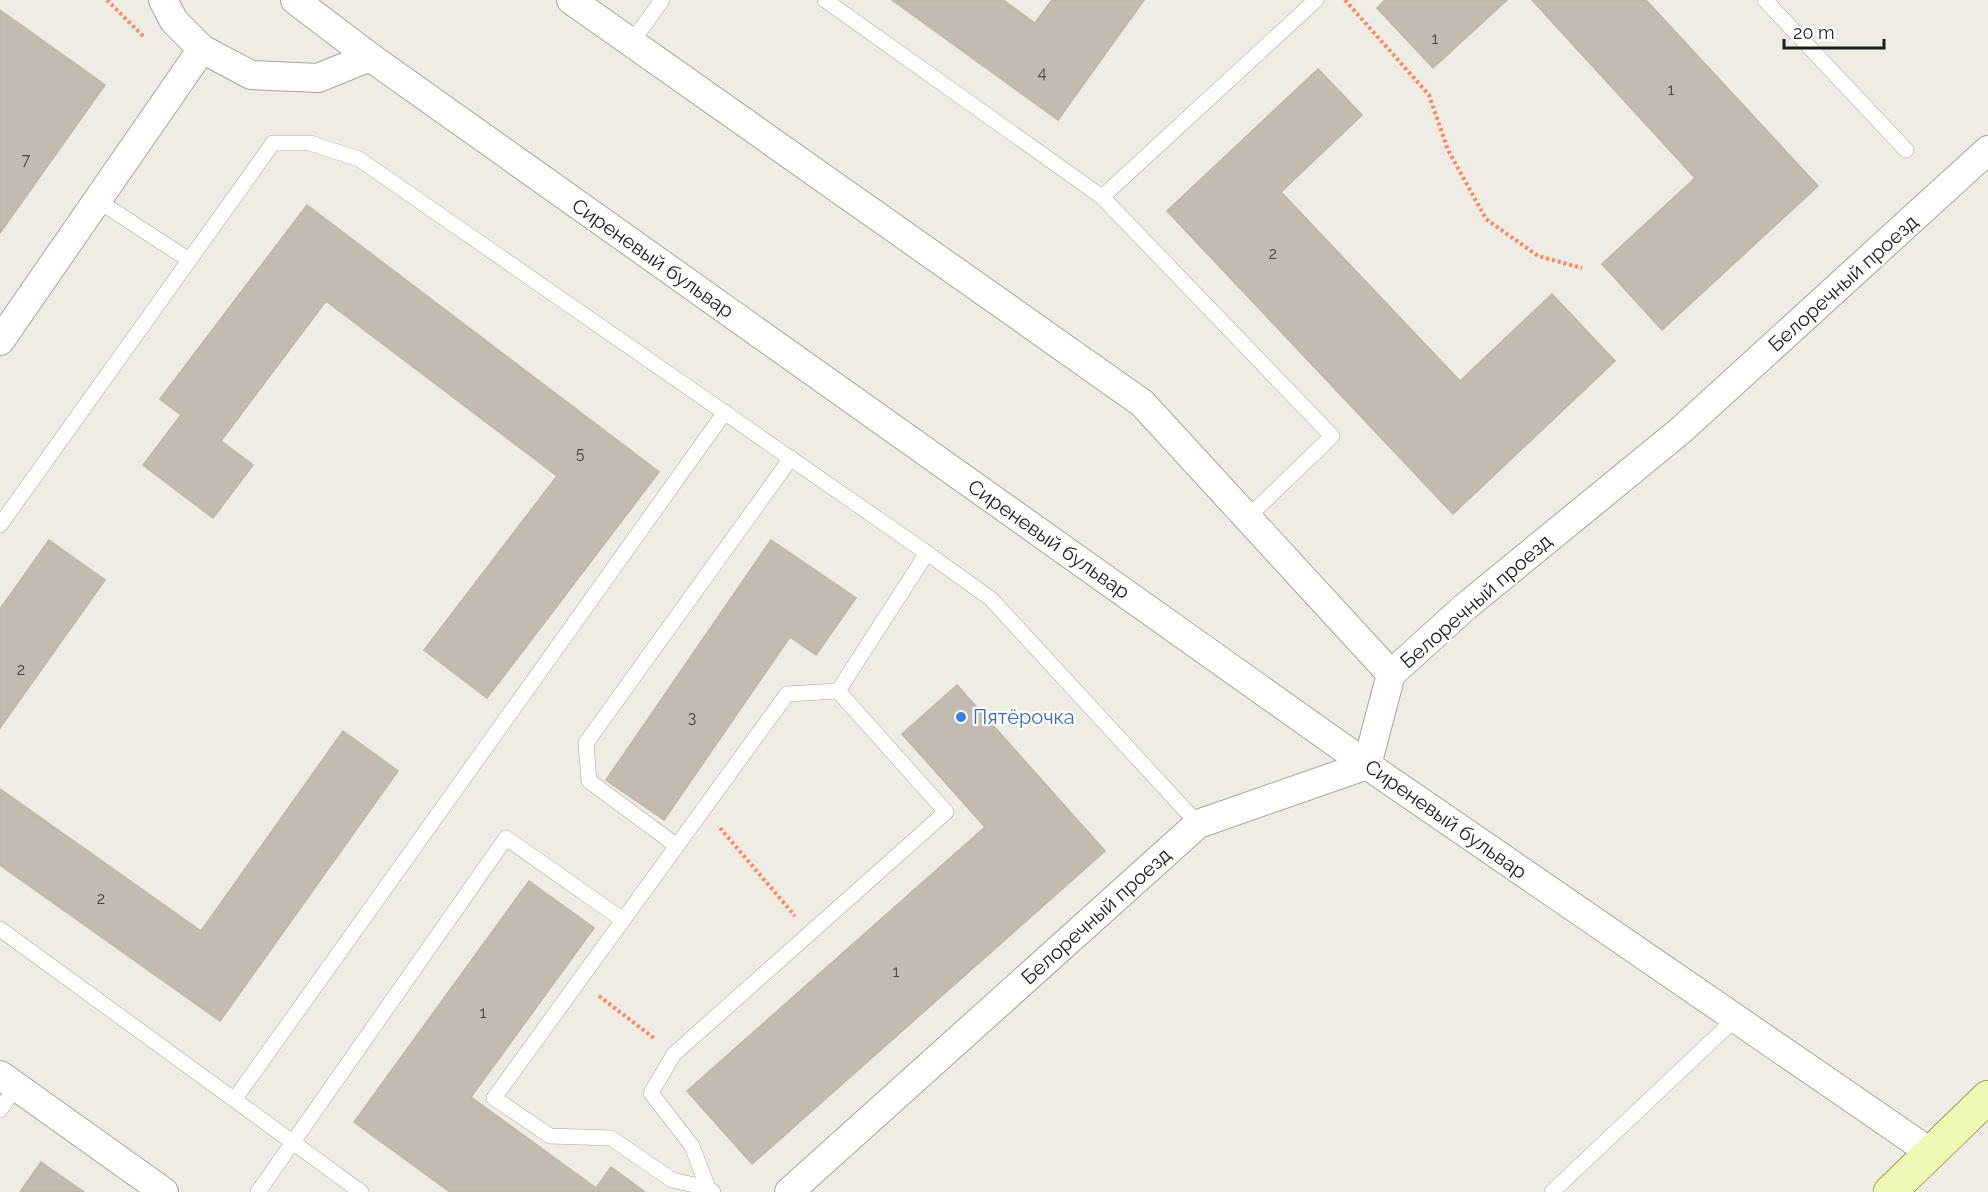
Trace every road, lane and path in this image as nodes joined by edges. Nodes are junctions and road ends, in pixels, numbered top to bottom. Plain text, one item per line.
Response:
1 (163, 0) edge
2 (295, 0) edge
3 (571, 0) edge
4 (662, 0) edge
5 (825, 0) edge
6 (1316, 0) edge
7 (1345, 0) edge
8 (1765, 0) edge
9 (631, 43) junction
10 (202, 49) junction
11 (370, 57) junction
12 (1906, 150) dead end
13 (1988, 150) edge
14 (1102, 196) junction
15 (97, 200) junction
16 (189, 261) junction
17 (1582, 268) dead end
18 (0, 341) edge
19 (724, 412) junction
20 (791, 458) junction
21 (1247, 518) junction
22 (0, 525) edge
23 (927, 553) junction
24 (1391, 674) junction
25 (838, 691) junction
26 (1367, 765) junction
27 (704, 809) junction
28 (1198, 824) junction
29 (677, 846) junction
30 (623, 920) junction
31 (0, 929) edge
32 (810, 933) junction
33 (580, 981) junction
34 (1736, 1018) junction
35 (674, 1054) junction
36 (8, 1081) edge
37 (1988, 1097) edge
38 (234, 1100) junction
39 (0, 1110) edge
40 (293, 1142) junction
41 (1930, 1152) junction
42 (711, 1190) edge
43 (164, 1192) edge
44 (258, 1192) edge
45 (361, 1192) edge
46 (789, 1192) edge
47 (1552, 1192) edge
48 (1890, 1192) edge

1 - 10 street
2 - 11 street, Сиреневый бульвар
3 - 9 street
4 - 9 lane
5 - 14 lane
6 - 14 lane
7 - 17 path
8 - 12 lane
9 - 21 street
10 - 11 street
10 - 15 street
11 - 26 street, Сиреневый бульвар
13 - 24 street, Белоречный проезд
14 - 21 lane
15 - 16 lane
15 - 18 street
16 - 19 lane
16 - 22 lane
19 - 20 lane
19 - 38 lane
20 - 23 lane
20 - 29 lane
21 - 24 street
23 - 25 lane
23 - 28 lane
24 - 26 street, Белоречный проезд
25 - 27 lane
25 - 32 lane
26 - 28 street, Белоречный проезд
26 - 34 street, Сиреневый бульвар
27 - 29 lane
27 - 32 path
28 - 46 street, Белоречный проезд
29 - 30 lane
30 - 33 lane
30 - 40 lane
31 - 38 lane
32 - 35 lane
33 - 35 path
33 - 42 lane
34 - 41 street, Сиреневый бульвар
34 - 47 lane
35 - 42 lane
36 - 39 lane
36 - 43 street
37 - 41 main road
38 - 40 lane
40 - 44 lane
40 - 45 lane
41 - 48 main road

